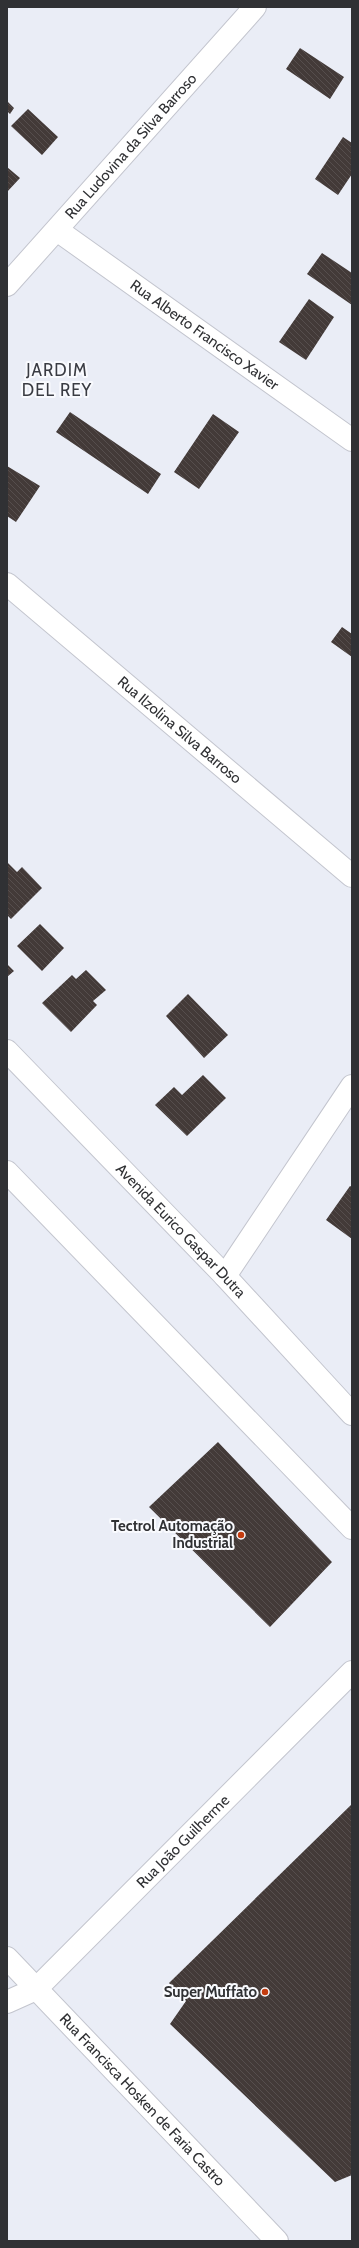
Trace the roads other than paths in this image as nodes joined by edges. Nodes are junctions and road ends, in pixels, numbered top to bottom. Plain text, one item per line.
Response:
1 (255, 7) edge
2 (57, 230) junction
3 (7, 285) edge
4 (352, 440) edge
5 (7, 584) edge
6 (352, 876) edge
7 (7, 1051) edge
8 (352, 1086) edge
9 (7, 1172) edge
10 (225, 1276) junction
11 (352, 1414) edge
12 (352, 1528) edge
13 (352, 1672) edge
14 (7, 1958) edge
15 (36, 1989) junction
16 (7, 2002) edge
17 (277, 2241) edge

1 - 2 street, Rua Ludovina da Silva Barroso
2 - 3 street, Rua Ludovina da Silva Barroso
2 - 4 street, Rua Alberto Francisco Xavier
5 - 6 street, Rua Ilzolina Silva Barroso
7 - 10 street, Avenida Eurico Gaspar Dutra
8 - 10 street
9 - 12 street
10 - 11 street, Avenida Eurico Gaspar Dutra
13 - 15 street, Rua João Guilherme
14 - 15 street, Rua Francisca Hosken de Faria Castro
15 - 16 street, Rua João Guilherme
15 - 17 street, Rua Francisca Hosken de Faria Castro

